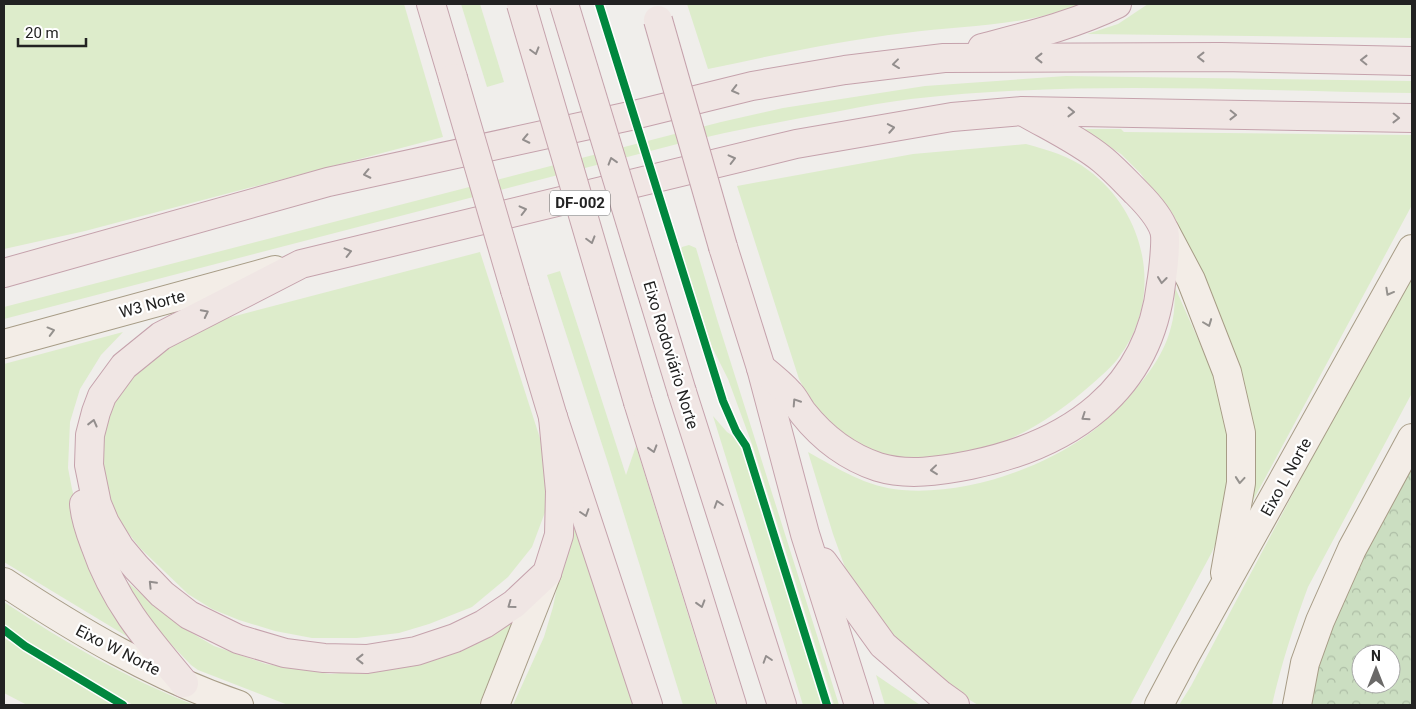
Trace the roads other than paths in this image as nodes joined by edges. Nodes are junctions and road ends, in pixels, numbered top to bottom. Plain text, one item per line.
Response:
1 (431, 4) edge
2 (521, 4) edge
3 (564, 4) edge
4 (1117, 4) edge
5 (655, 12) edge
6 (944, 58) junction
7 (1412, 61) edge
8 (1022, 111) junction
9 (1412, 118) edge
10 (1165, 231) junction
11 (1412, 249) edge
12 (301, 264) junction
13 (4, 273) edge
14 (4, 344) edge
15 (761, 368) junction
16 (553, 417) junction
17 (1412, 438) edge
18 (89, 465) junction
19 (806, 534) junction
20 (547, 573) junction
21 (4, 582) edge
22 (1222, 593) junction
23 (184, 683) junction
24 (239, 705) edge
25 (496, 705) edge
26 (648, 705) edge
27 (732, 705) edge
28 (782, 705) edge
29 (859, 705) edge
30 (955, 705) edge
31 (1159, 705) edge
32 (1297, 705) edge

1 - 16 highway, bridge
2 -> 27 highway, DF-002, bridge
28 -> 3 highway, Eixo Rodoviário Norte / DF-002, bridge
4 - 6 highway
5 - 15 highway, bridge
7 -> 6 highway
6 -> 13 highway
8 -> 9 highway
8 - 10 highway
12 -> 8 highway
10 -> 15 highway
10 -> 22 main road
11 -> 22 main road, Eixo L Norte
14 -> 12 main road, W3 Norte
18 -> 12 highway
15 - 19 highway
16 - 20 highway
16 -> 26 highway
17 - 32 main road
20 -> 18 highway
18 - 23 highway
19 - 29 highway
19 - 30 highway
20 - 25 main road
21 - 23 main road, Eixo W Norte
22 - 31 main road, Eixo L Norte
23 - 24 main road, Eixo W Norte

